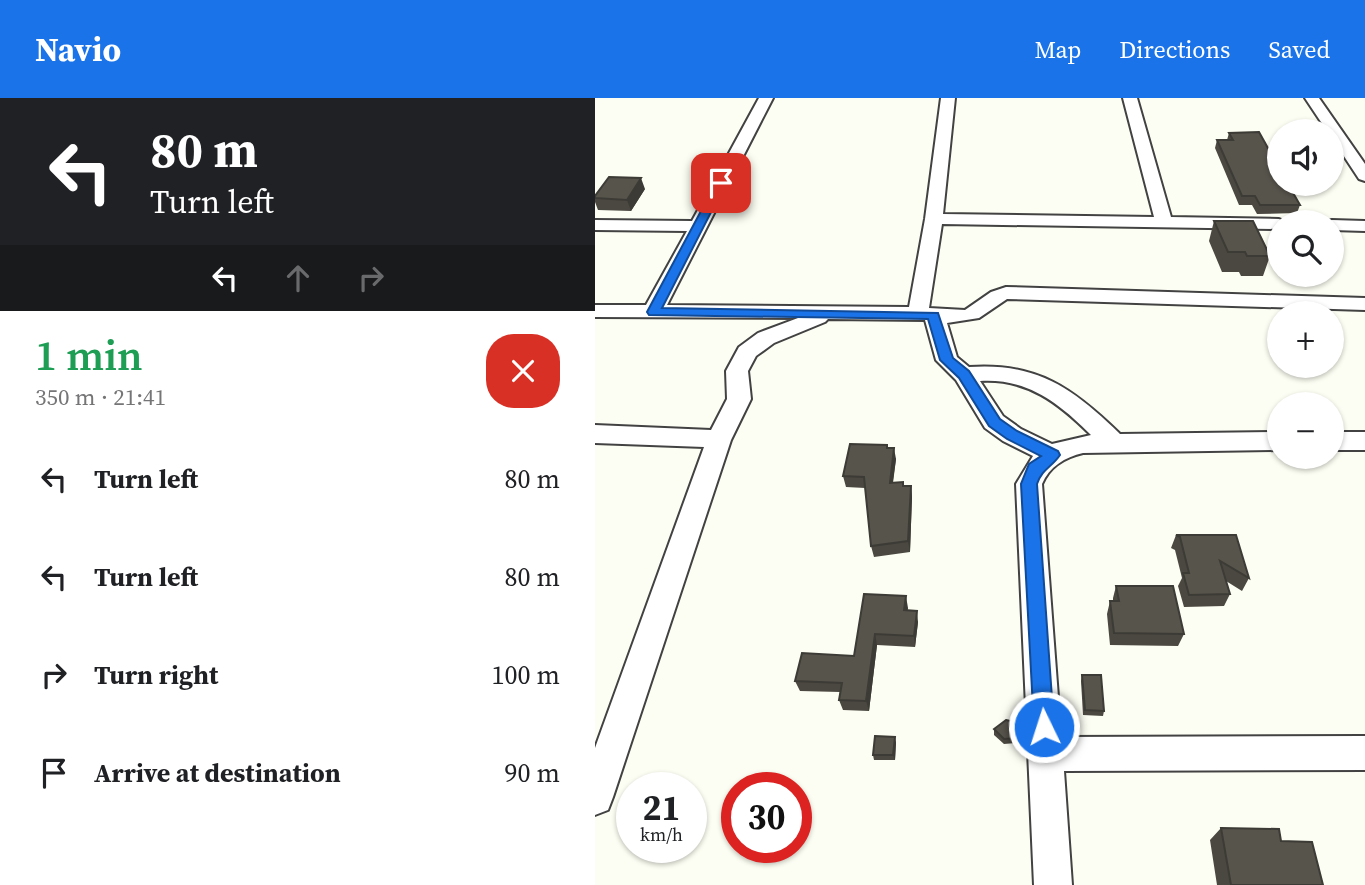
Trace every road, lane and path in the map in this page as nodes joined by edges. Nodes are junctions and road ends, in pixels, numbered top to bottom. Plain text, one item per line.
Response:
1 (766, 98) edge
2 (948, 98) edge
3 (1130, 98) edge
4 (1313, 98) edge
5 (1365, 176) edge
6 (934, 219) junction
7 (1164, 222) junction
8 (1267, 224) edge
9 (595, 225) edge
10 (1344, 225) edge
11 (699, 226) junction
12 (1365, 226) edge
13 (1365, 304) edge
14 (595, 312) edge
15 (653, 312) junction
16 (833, 313) junction
17 (925, 314) junction
18 (964, 374) junction
19 (595, 435) edge
20 (719, 440) junction
21 (1267, 441) edge
22 (1344, 441) edge
23 (1365, 441) edge
24 (1113, 442) junction
25 (1052, 455) junction
26 (1365, 753) edge
27 (1045, 754) junction
28 (595, 797) edge
29 (1053, 885) edge

1 - 11 street
2 - 6 street
3 - 7 street
4 - 5 street
6 - 7 street
6 - 17 street
7 - 8 street
9 - 11 street
10 - 12 street
11 - 15 street
13 - 17 street
14 - 15 street
15 - 16 street
16 - 17 street
16 - 20 street
17 - 18 street
18 - 24 street
18 - 25 street
19 - 20 street
20 - 28 street
21 - 24 street
22 - 23 street
24 - 25 street
25 - 27 street
26 - 27 street
27 - 29 street

